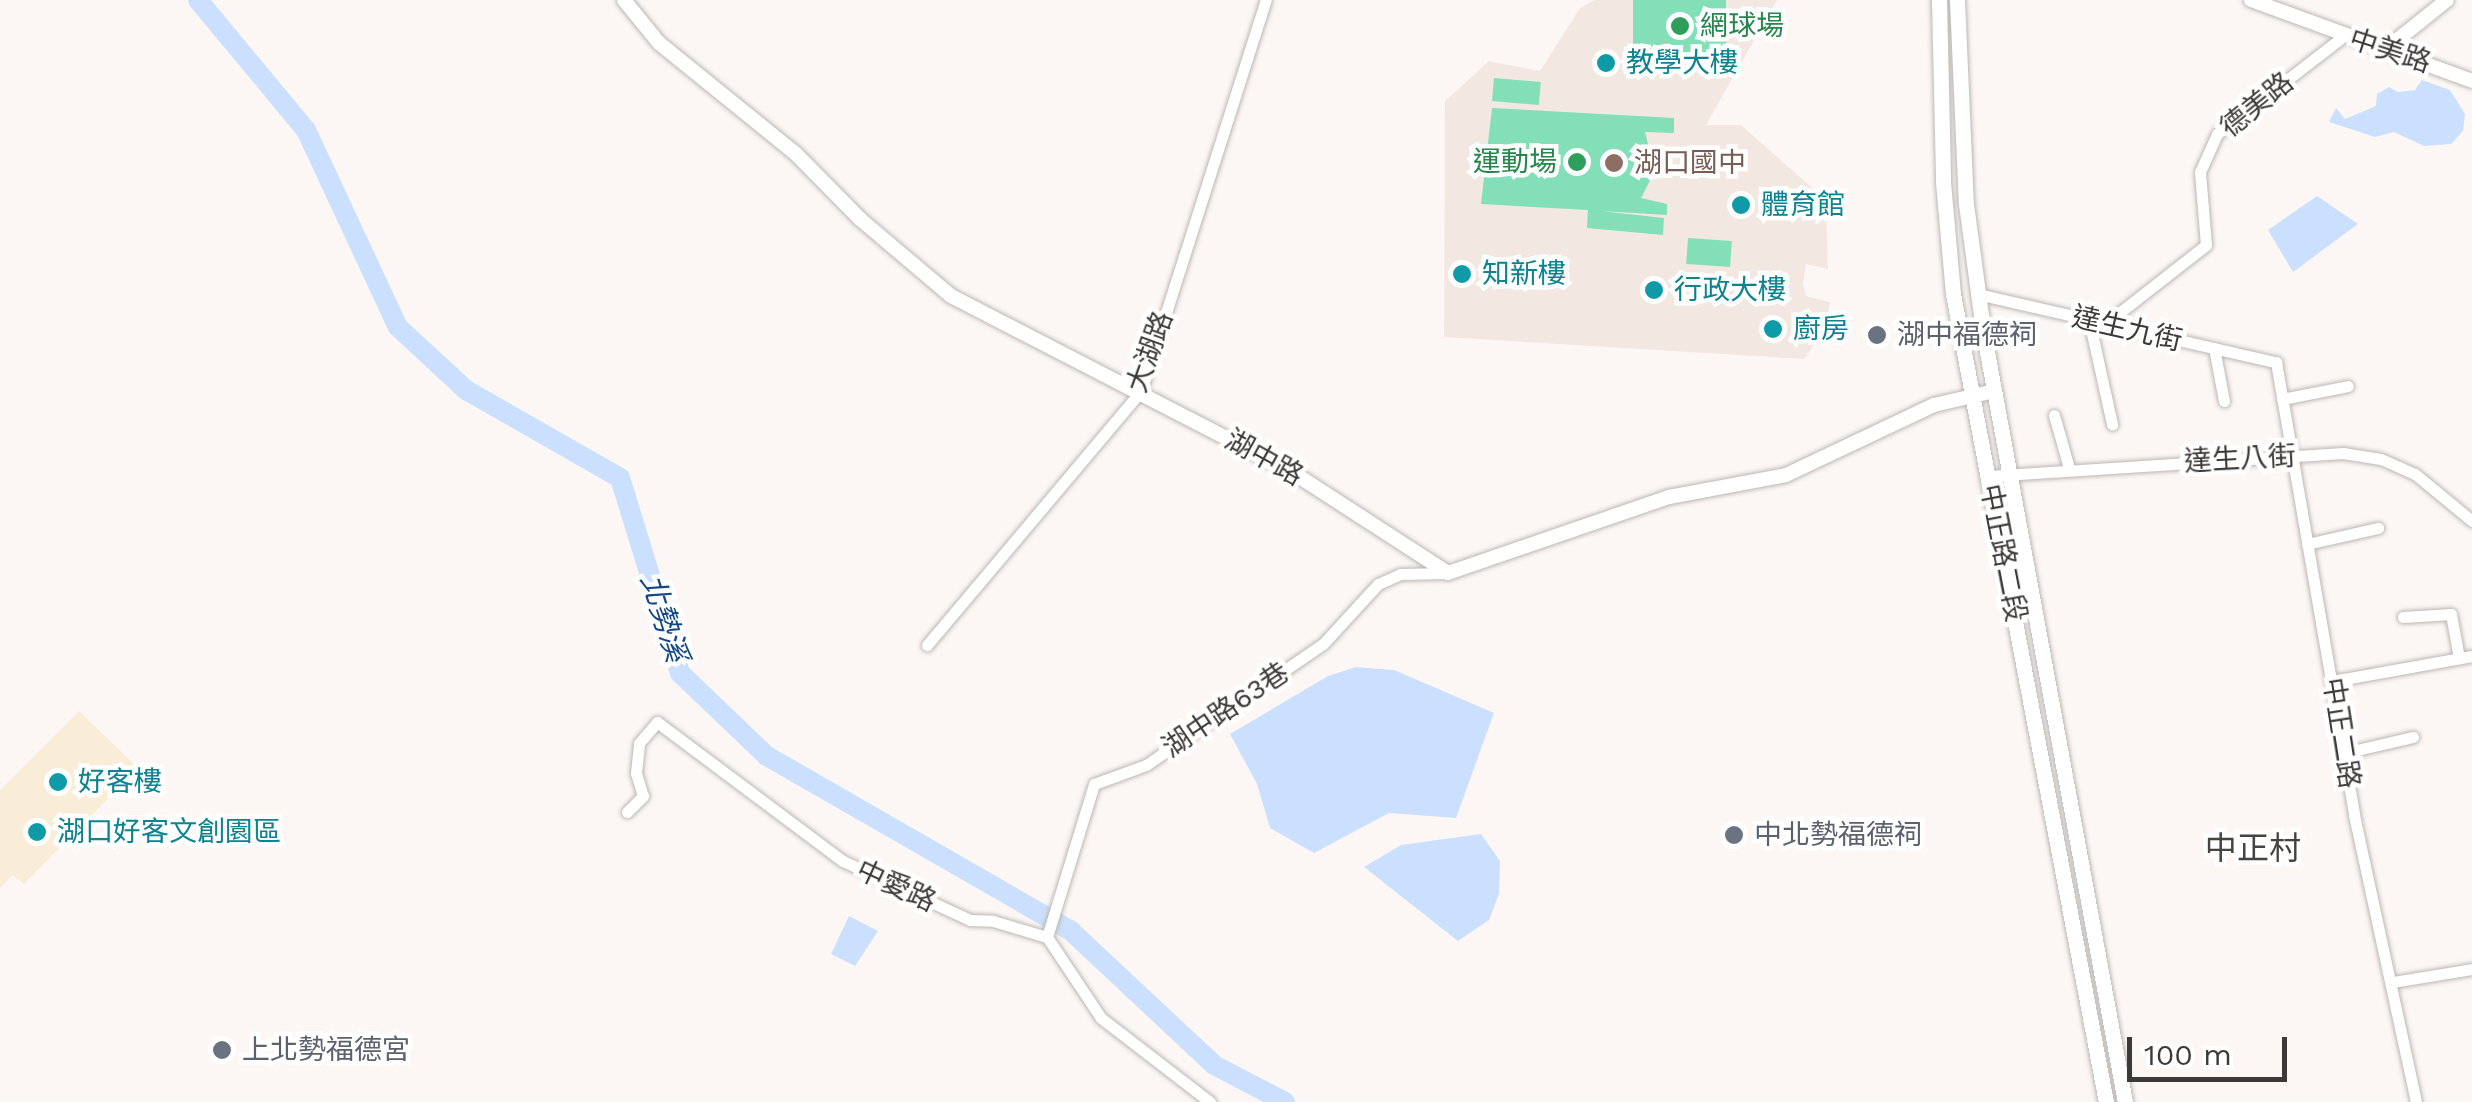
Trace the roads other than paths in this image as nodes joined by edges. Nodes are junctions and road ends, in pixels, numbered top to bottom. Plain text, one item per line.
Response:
1 (624, 0) edge
2 (1266, 0) edge
3 (1939, 0) edge
4 (1956, 0) edge
5 (2251, 0) edge
6 (2447, 0) edge
7 (2344, 36) junction
8 (2386, 49) junction
9 (2472, 81) edge
10 (1978, 294) junction
11 (2089, 320) junction
12 (2105, 324) junction
13 (2214, 348) junction
14 (2276, 362) joint
15 (2348, 386) dead end
16 (1142, 391) junction
17 (1994, 391) junction
18 (1974, 393) junction
19 (2282, 400) junction
20 (2224, 401) dead end
21 (2054, 415) dead end
22 (2112, 424) dead end
23 (2291, 456) junction
24 (2069, 468) junction
25 (2007, 472) junction
26 (1988, 476) junction
27 (2469, 515) edge
28 (2378, 528) dead end
29 (2308, 544) junction
30 (1448, 573) junction
31 (2402, 618) dead end
32 (926, 645) dead end
33 (2465, 657) edge
34 (2333, 681) junction
35 (2413, 737) dead end
36 (2344, 752) junction
37 (627, 812) dead end
38 (1048, 937) junction
39 (2472, 968) edge
40 (2393, 982) junction
41 (1210, 1102) edge
42 (2106, 1102) edge
43 (2125, 1102) edge
44 (2416, 1102) edge

1 - 16 street, 湖中路
2 - 16 street, 大湖路
3 - 18 main road, 中正路二段
4 - 10 main road, 中正路二段
5 - 7 street, 中美路
6 - 8 street
7 - 8 street, 中美路
7 - 12 street, 德美路
8 - 9 street, 中美路
10 - 11 street, 達生九街
10 - 17 main road, 中正路二段
11 - 12 street, 達生九街
11 - 22 street
12 - 13 street, 達生九街
13 - 14 street, 達生九街
13 - 20 street
14 - 19 street, 中正二路
15 - 19 street
16 - 30 street, 湖中路
16 - 32 street, 大湖路
17 - 18 street
17 - 25 main road, 中正路二段
18 - 26 main road, 中正路二段
18 - 30 street
19 - 23 street, 中正二路
21 - 24 street
23 - 24 street, 達生八街
23 - 27 street, 達生八街
23 - 29 street, 中正二路
24 - 25 street, 達生八街
25 - 26 street, 達生八街
25 - 43 main road, 中正路二段
26 - 42 main road, 中正路二段
28 - 29 street
29 - 34 street, 中正二路
30 - 38 street, 湖中路63巷
31 - 33 street
33 - 34 street
34 - 36 street, 中正二路
35 - 36 street
36 - 40 street, 中正二路
37 - 38 street, 中愛路
38 - 41 street
39 - 40 street
40 - 44 street, 中正二路

